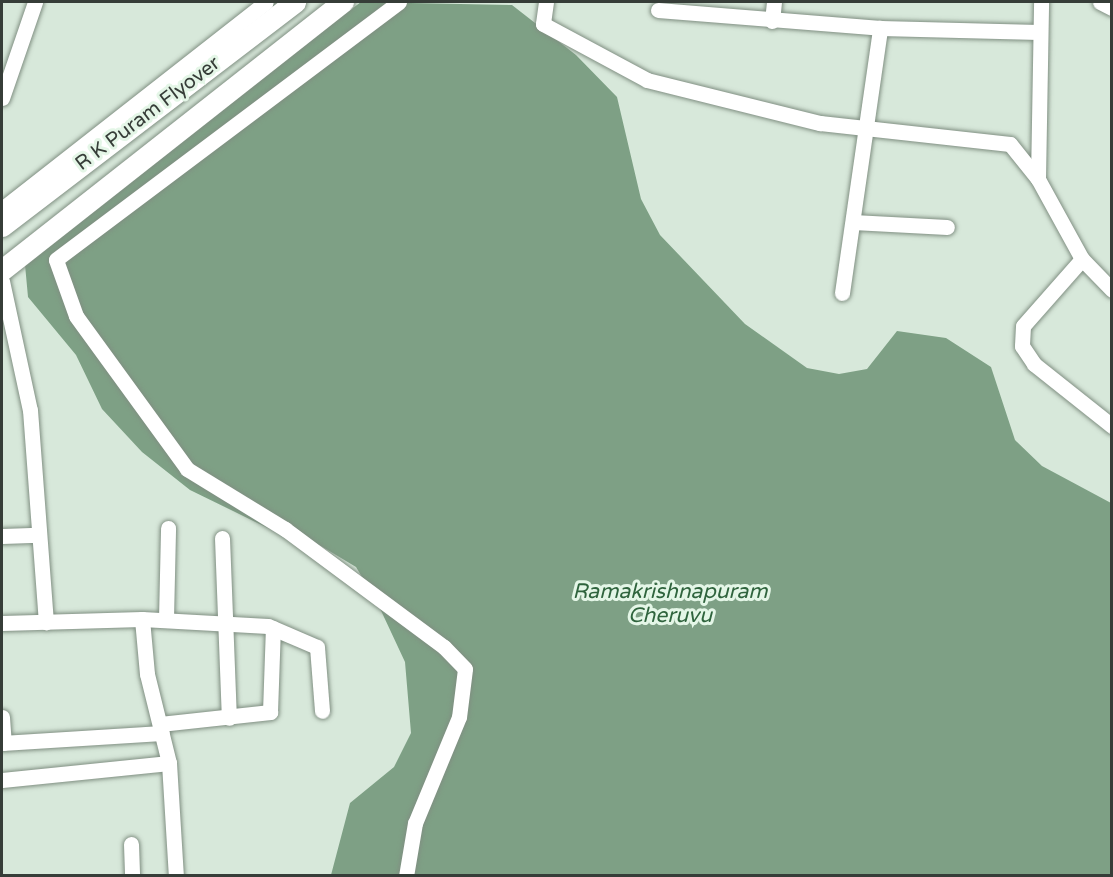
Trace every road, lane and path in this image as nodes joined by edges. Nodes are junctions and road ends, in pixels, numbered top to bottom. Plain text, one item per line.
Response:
1 (35, 2) edge
2 (266, 2) edge
3 (295, 2) edge
4 (343, 2) edge
5 (399, 2) edge
6 (546, 2) edge
7 (774, 2) edge
8 (1041, 2) edge
9 (1100, 2) edge
10 (1112, 8) edge
11 (658, 10) dead end
12 (772, 21) junction
13 (880, 28) junction
14 (1040, 32) junction
15 (2, 98) edge
16 (867, 128) junction
17 (1038, 179) junction
18 (4, 201) edge
19 (853, 222) junction
20 (2, 226) edge
21 (947, 227) dead end
22 (42, 238) junction
23 (1082, 259) junction
24 (56, 260) junction
25 (2, 270) edge
26 (2, 281) edge
27 (1110, 283) edge
28 (842, 293) dead end
29 (1112, 426) edge
30 (168, 528) dead end
31 (38, 535) junction
32 (2, 536) edge
33 (222, 538) dead end
34 (142, 619) junction
35 (166, 619) junction
36 (223, 620) junction
37 (46, 622) junction
38 (2, 623) edge
39 (273, 628) junction
40 (322, 711) dead end
41 (2, 717) edge
42 (229, 718) junction
43 (161, 729) junction
44 (3, 743) edge
45 (169, 763) junction
46 (2, 780) edge
47 (131, 844) dead end
48 (132, 876) edge
49 (176, 876) edge
50 (406, 876) edge

1 - 15 street
2 - 18 street
3 - 20 street, R K Puram Flyover
4 - 22 street
5 - 24 street
6 - 16 street
7 - 12 street
8 - 14 street
9 - 10 street
11 - 12 street
12 - 13 street
13 - 14 street
13 - 16 street
14 - 17 street
16 - 17 street
16 - 19 street
17 - 23 street
19 - 21 street
19 - 28 street
22 - 24 street
22 - 25 street
23 - 27 street
23 - 29 street
24 - 50 street
26 - 31 street
30 - 35 street
31 - 32 street
31 - 37 street
33 - 36 street
34 - 35 street
34 - 37 street
34 - 43 street
35 - 36 street
36 - 39 street
36 - 42 street
37 - 38 street
39 - 40 street
39 - 42 street
41 - 44 street
42 - 43 street
43 - 44 street
43 - 45 street
45 - 46 street
45 - 49 street
47 - 48 street

